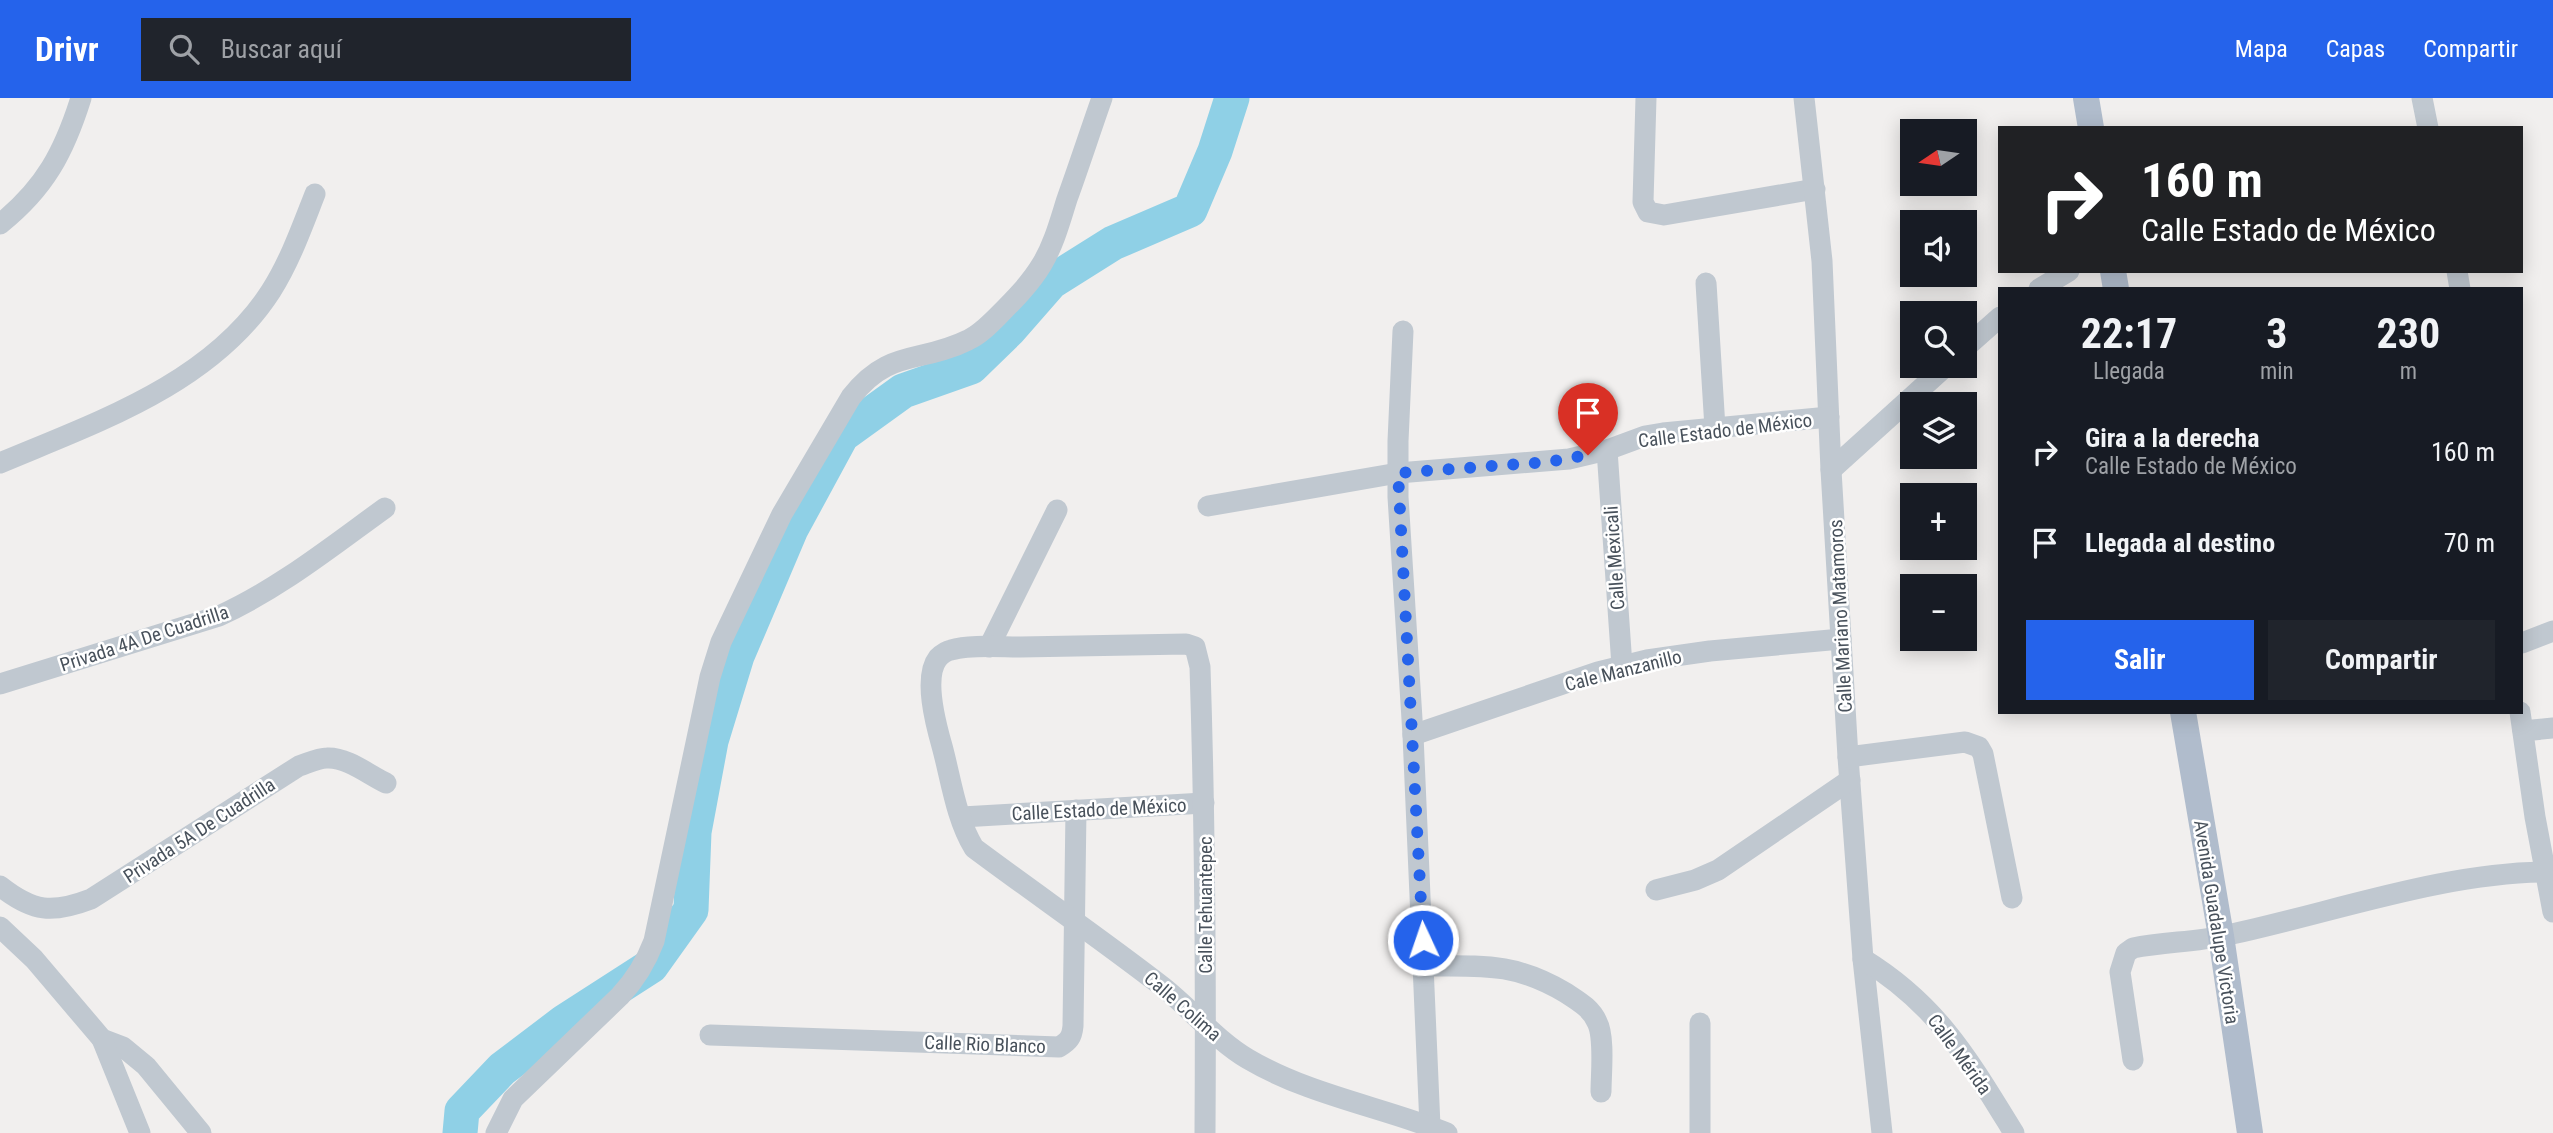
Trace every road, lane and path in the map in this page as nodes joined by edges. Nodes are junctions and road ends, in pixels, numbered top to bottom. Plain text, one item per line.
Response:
1 (81, 98) edge
2 (1102, 98) edge
3 (1646, 98) edge
4 (1804, 98) edge
5 (2086, 98) edge
6 (2423, 98) edge
7 (2091, 126) edge
8 (2428, 126) edge
9 (1815, 189) junction
10 (315, 194) dead end
11 (0, 224) edge
12 (2066, 273) edge
13 (1706, 283) dead end
14 (2042, 287) edge
15 (1998, 319) edge
16 (1404, 331) dead end
17 (1977, 337) edge
18 (1933, 378) edge
19 (1829, 417) junction
20 (1715, 428) junction
21 (1607, 450) junction
22 (0, 463) edge
23 (1831, 470) junction
24 (1398, 473) junction
25 (1208, 506) dead end
26 (385, 508) dead end
27 (1057, 510) dead end
28 (2553, 631) edge
29 (1841, 639) junction
30 (2523, 643) edge
31 (989, 648) junction
32 (1622, 666) junction
33 (0, 684) edge
34 (2183, 714) edge
35 (2521, 722) edge
36 (2553, 728) edge
37 (1413, 735) junction
38 (1848, 757) junction
39 (1850, 780) junction
40 (386, 783) dead end
41 (1204, 803) junction
42 (1076, 810) junction
43 (961, 817) junction
44 (2549, 872) edge
45 (6, 890) edge
46 (1656, 890) dead end
47 (2012, 898) dead end
48 (2553, 912) edge
49 (1076, 923) junction
50 (0, 927) edge
51 (2221, 936) junction
52 (1863, 959) junction
53 (1424, 966) junction
54 (1700, 1023) dead end
55 (1206, 1025) junction
56 (710, 1035) dead end
57 (102, 1039) junction
58 (2133, 1060) dead end
59 (1601, 1093) dead end
60 (1439, 1130) edge
61 (140, 1133) edge
62 (201, 1133) edge
63 (495, 1133) edge
64 (1205, 1133) edge
65 (1700, 1133) edge
66 (1882, 1133) edge
67 (2014, 1133) edge
68 (2250, 1133) edge

1 - 11 street
2 - 63 street
3 - 9 street
4 - 9 street, Calle Mariano Matamoros
5 - 7 main road
6 - 8 street
9 - 19 street, Calle Mariano Matamoros
10 - 22 street
12 - 14 street
13 - 20 street
15 - 17 street
16 - 24 street
18 - 23 street
19 - 20 street, Calle Estado de México
19 - 23 street, Calle Mariano Matamoros
20 - 21 street, Calle Estado de México
21 - 24 street, Calle Estado de México
21 - 32 street, Calle Mexicali
23 - 29 street, Calle Mariano Matamoros
24 - 25 street, Calle Estado de México
24 - 37 street
26 - 33 street, Privada 4A De Cuadrilla
27 - 31 street
28 - 30 street
29 - 32 street, Cale Manzanillo
29 - 38 street, Calle Mariano Matamoros
31 - 41 street, Calle Estado de México
31 - 43 street, Calle Estado de México
32 - 37 street, Cale Manzanillo
34 - 51 main road, Avenida Guadalupe Victoria
35 - 36 street
35 - 44 street
37 - 53 street
38 - 39 street, Calle Mariano Matamoros
38 - 47 street
39 - 46 street
39 - 52 street, Calle Mariano Matamoros
40 - 45 street, Privada 5A De Cuadrilla
41 - 42 street, Calle Estado de México
41 - 55 street, Calle Tehuantepec
42 - 43 street, Calle Estado de México
42 - 49 street, Calle Rio Blanco
43 - 49 street, Calle Colima
44 - 48 street
44 - 51 street
49 - 55 street, Calle Colima
49 - 56 street, Calle Rio Blanco
50 - 57 street
51 - 58 street
51 - 68 main road, Avenida Guadalupe Victoria
52 - 66 street, Calle Mariano Matamoros
52 - 67 street, Calle Mérida
53 - 59 street
53 - 60 street
54 - 65 street
55 - 60 street, Calle Colima
55 - 64 street, Calle Tehuantepec
57 - 61 street
57 - 62 street

